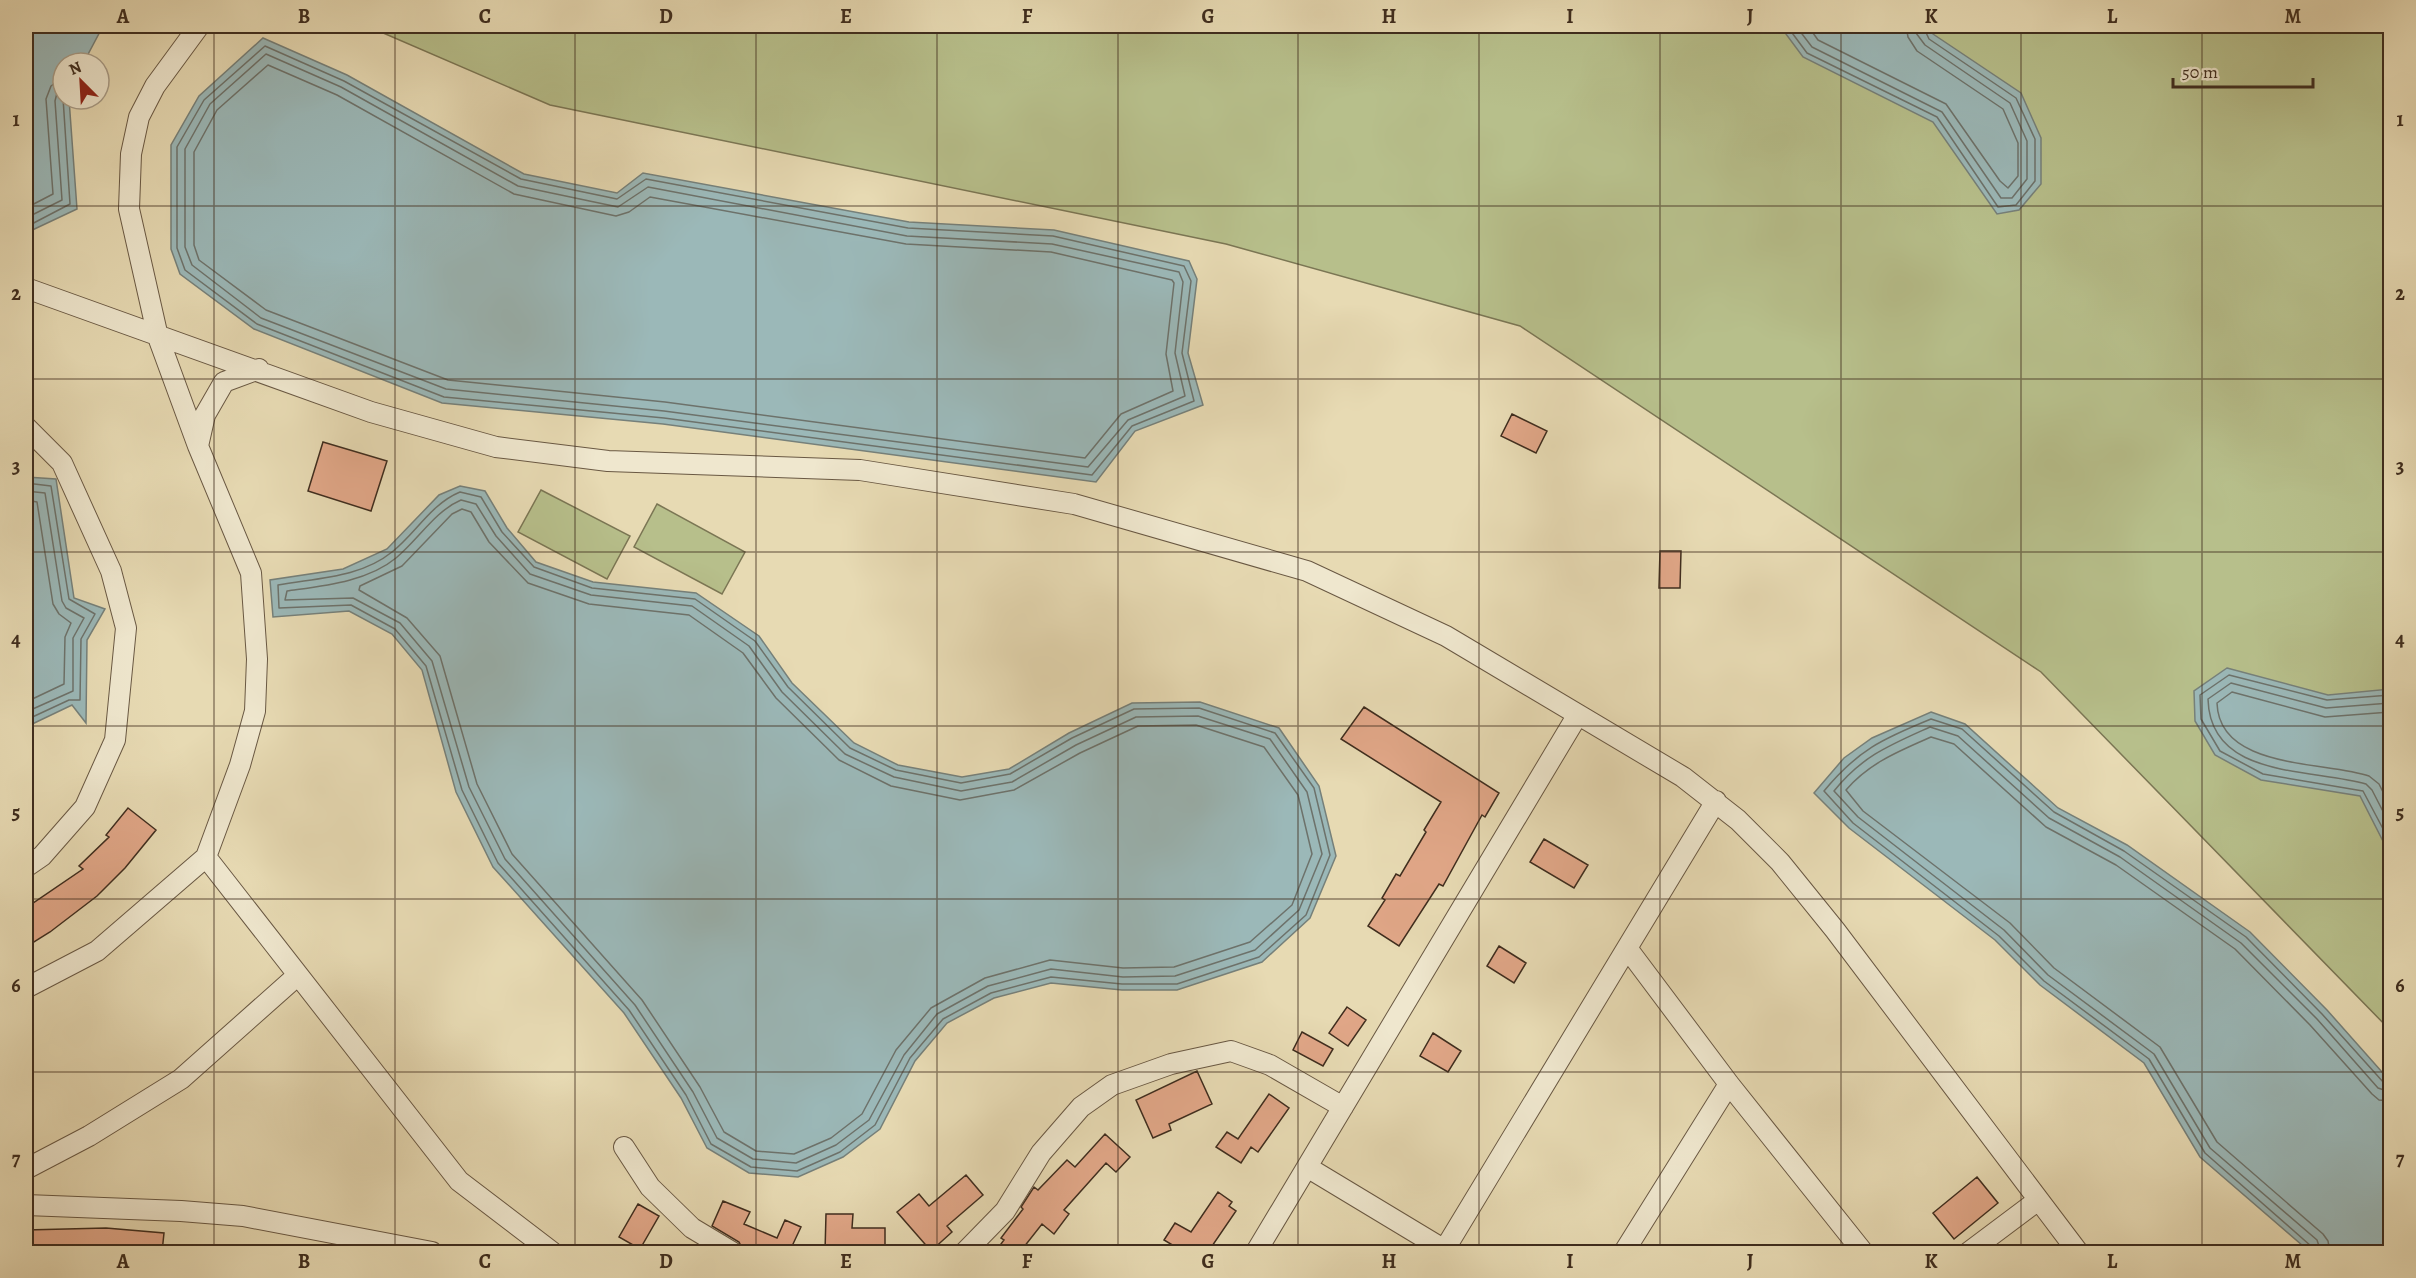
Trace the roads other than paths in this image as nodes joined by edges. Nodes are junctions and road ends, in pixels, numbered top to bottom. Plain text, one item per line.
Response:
1 (199, 26) edge
2 (26, 288) edge
3 (158, 337) junction
4 (259, 369) junction
5 (26, 427) edge
6 (198, 446) junction
7 (1577, 716) junction
8 (1716, 801) junction
9 (206, 857) junction
10 (26, 867) edge
11 (1628, 948) junction
12 (298, 975) junction
13 (26, 988) edge
14 (1729, 1084) junction
15 (1343, 1107) junction
16 (624, 1148) dead end
17 (1307, 1167) junction
18 (26, 1169) edge
19 (2037, 1201) junction
20 (26, 1205) edge
21 (432, 1252) edge
22 (552, 1252) edge
23 (732, 1252) edge
24 (965, 1252) edge
25 (1256, 1252) edge
26 (1445, 1252) edge
27 (1624, 1252) edge
28 (1863, 1252) edge
29 (1969, 1252) edge
30 (2078, 1252) edge

1 - 3 street
2 - 3 street
3 - 4 street
3 - 6 street
4 - 6 street
4 - 7 street
5 - 10 street
6 - 9 street
7 - 8 street
7 - 15 street
8 - 11 street
8 - 19 street
9 - 12 street
9 - 13 street
11 - 14 street
11 - 26 street
12 - 18 street
12 - 22 street
14 - 27 street
14 - 28 street
15 - 17 street
15 - 24 street
16 - 23 street
17 - 25 street
17 - 26 street
19 - 29 street
19 - 30 street
20 - 21 street

